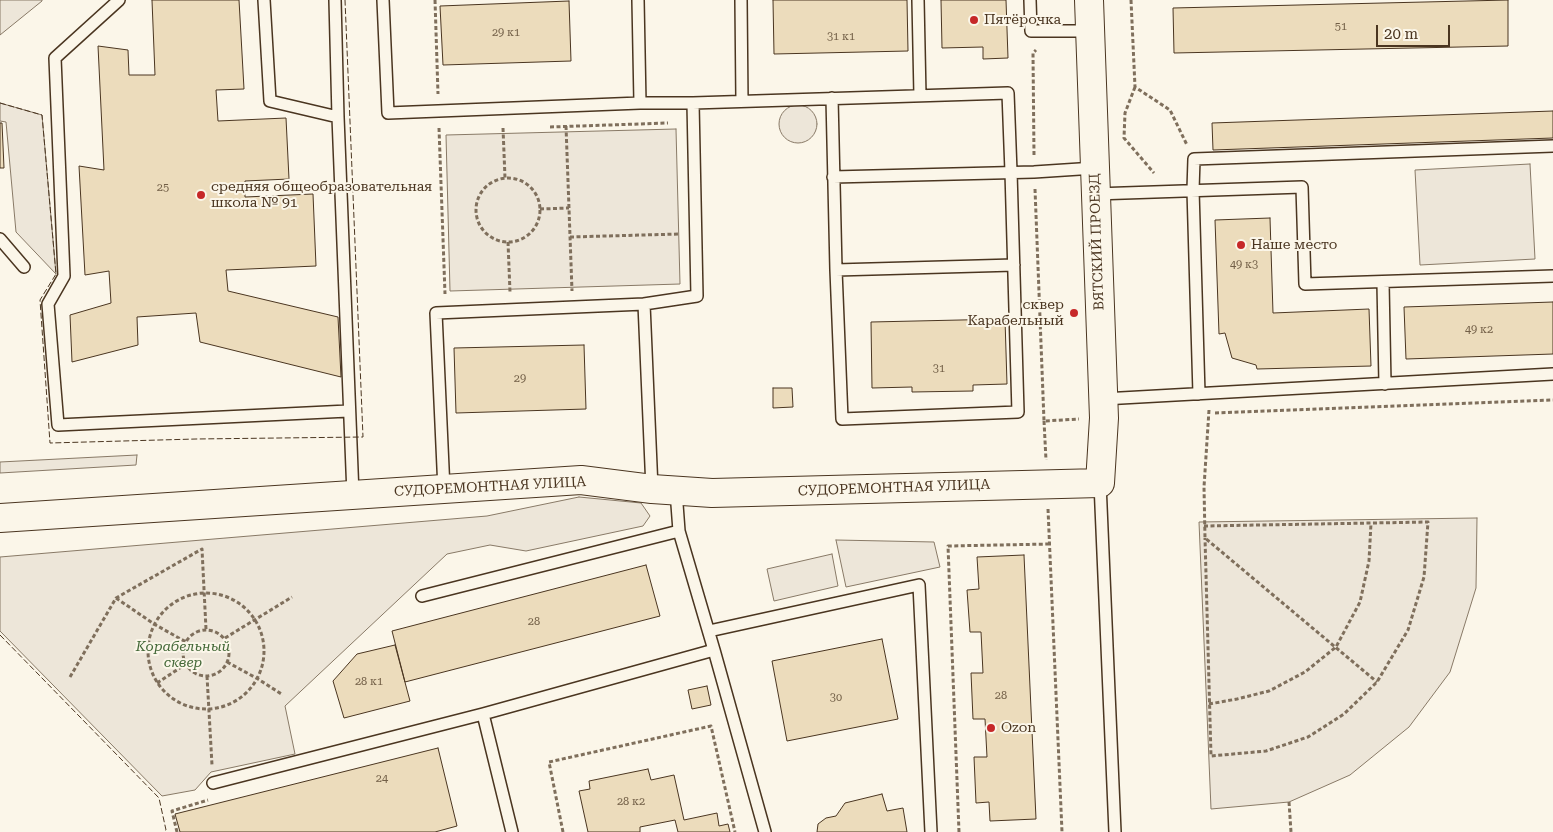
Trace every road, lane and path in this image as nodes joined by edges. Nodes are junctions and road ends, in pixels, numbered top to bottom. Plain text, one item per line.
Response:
1 (119, 0) edge
2 (264, 0) edge
3 (335, 0) edge
4 (384, 0) edge
5 (434, 0) edge
6 (638, 0) edge
7 (741, 0) edge
8 (918, 0) edge
9 (1030, 0) edge
10 (1089, 0) edge
11 (1090, 31) junction
12 (1136, 87) dead end
13 (920, 96) junction
14 (832, 98) junction
15 (742, 101) junction
16 (640, 103) junction
17 (693, 103) junction
18 (438, 111) junction
19 (338, 117) junction
20 (672, 123) dead end
21 (566, 126) junction
22 (548, 127) dead end
23 (503, 128) junction
24 (512, 128) dead end
25 (494, 129) dead end
26 (439, 130) junction
27 (448, 130) dead end
28 (1553, 146) edge
29 (1011, 172) junction
30 (833, 177) junction
31 (505, 178) junction
32 (1095, 181) junction
33 (1193, 190) junction
34 (1169, 191) junction
35 (540, 208) junction
36 (569, 208) junction
37 (685, 233) dead end
38 (570, 237) junction
39 (0, 239) edge
40 (508, 242) junction
41 (1014, 265) junction
42 (24, 267) dead end
43 (836, 270) junction
44 (1553, 276) edge
45 (1383, 283) junction
46 (563, 292) dead end
47 (572, 292) junction
48 (581, 292) dead end
49 (501, 294) dead end
50 (644, 304) junction
51 (446, 313) junction
52 (1553, 374) edge
53 (1385, 384) junction
54 (1199, 394) junction
55 (1103, 399) junction
56 (348, 410) junction
57 (1044, 421) dead end
58 (1100, 483) junction
59 (1047, 484) junction
60 (444, 490) junction
61 (664, 490) junction
62 (353, 495) junction
63 (0, 518) edge
64 (1371, 523) junction
65 (1204, 526) dead end
66 (679, 531) junction
67 (1205, 538) dead end
68 (1050, 544) junction
69 (204, 592) junction
70 (422, 596) dead end
71 (292, 597) dead end
72 (116, 598) junction
73 (256, 620) junction
74 (154, 624) junction
75 (206, 629) junction
76 (709, 631) junction
77 (225, 638) junction
78 (186, 642) junction
79 (714, 650) junction
80 (227, 662) junction
81 (186, 664) junction
82 (207, 676) junction
83 (70, 677) dead end
84 (258, 678) junction
85 (157, 683) junction
86 (283, 695) dead end
87 (1209, 704) junction
88 (209, 710) junction
89 (483, 714) junction
90 (213, 783) junction
91 (1289, 802) dead end
92 (177, 832) edge
93 (512, 832) edge
94 (564, 832) edge
95 (734, 832) edge
96 (765, 832) edge
97 (931, 832) edge
98 (959, 832) edge
99 (1062, 832) edge
100 (1115, 832) edge
101 (1291, 832) edge

1 - 56 lane
2 - 19 lane
3 - 19 lane
4 - 18 lane
5 - 18 path
6 - 16 lane
7 - 15 lane
8 - 13 lane
9 - 11 lane
10 - 11 street, ВЯТСКИЙ ПРОЕЗД
11 - 32 street, ВЯТСКИЙ ПРОЕЗД
12 - 34 path
13 - 14 lane
13 - 29 lane
14 - 15 lane
14 - 30 lane
15 - 17 lane
16 - 17 lane
16 - 18 lane
17 - 50 lane
18 - 26 path
19 - 56 lane
20 - 21 path
21 - 22 path
21 - 36 path
23 - 24 path
23 - 25 path
23 - 31 path
26 - 27 path
26 - 51 path
28 - 33 lane
29 - 30 lane
29 - 32 lane
29 - 41 lane
30 - 43 lane
31 - 35 path
31 - 40 path
32 - 34 lane
32 - 55 street, ВЯТСКИЙ ПРОЕЗД
33 - 34 lane
33 - 45 lane
33 - 54 lane
35 - 36 path
35 - 40 path
36 - 38 path
37 - 38 path
38 - 47 path
39 - 42 lane
40 - 49 path
41 - 43 lane
41 - 43 lane
44 - 45 lane
45 - 53 lane
46 - 47 path
47 - 48 path
50 - 51 lane
50 - 61 lane
51 - 60 lane
52 - 53 lane
53 - 54 lane
54 - 55 lane
55 - 58 street, ВЯТСКИЙ ПРОЕЗД
56 - 62 lane
57 - 59 path
58 - 59 street, СУДОРЕМОНТНАЯ УЛИЦА
58 - 100 lane
59 - 61 street, СУДОРЕМОНТНАЯ УЛИЦА
59 - 68 path
60 - 61 street, СУДОРЕМОНТНАЯ УЛИЦА
60 - 62 street, СУДОРЕМОНТНАЯ УЛИЦА
61 - 66 lane
62 - 63 street, СУДОРЕМОНТНАЯ УЛИЦА
64 - 65 path
64 - 87 path
64 - 87 path
66 - 70 lane
66 - 76 lane
67 - 87 path
68 - 98 path
68 - 99 path
69 - 72 path
69 - 73 path
69 - 74 path
69 - 75 path
71 - 73 path
72 - 74 path
72 - 83 path
73 - 77 path
73 - 84 path
74 - 78 path
74 - 85 path
75 - 77 path
75 - 78 path
76 - 79 lane
76 - 97 lane
77 - 80 path
78 - 81 path
79 - 89 lane
79 - 96 lane
80 - 82 path
80 - 84 path
81 - 82 path
81 - 85 path
82 - 88 path
84 - 86 path
84 - 88 path
85 - 88 path
88 - 90 path
89 - 90 lane
89 - 93 lane
90 - 92 path
91 - 101 path
94 - 95 path

